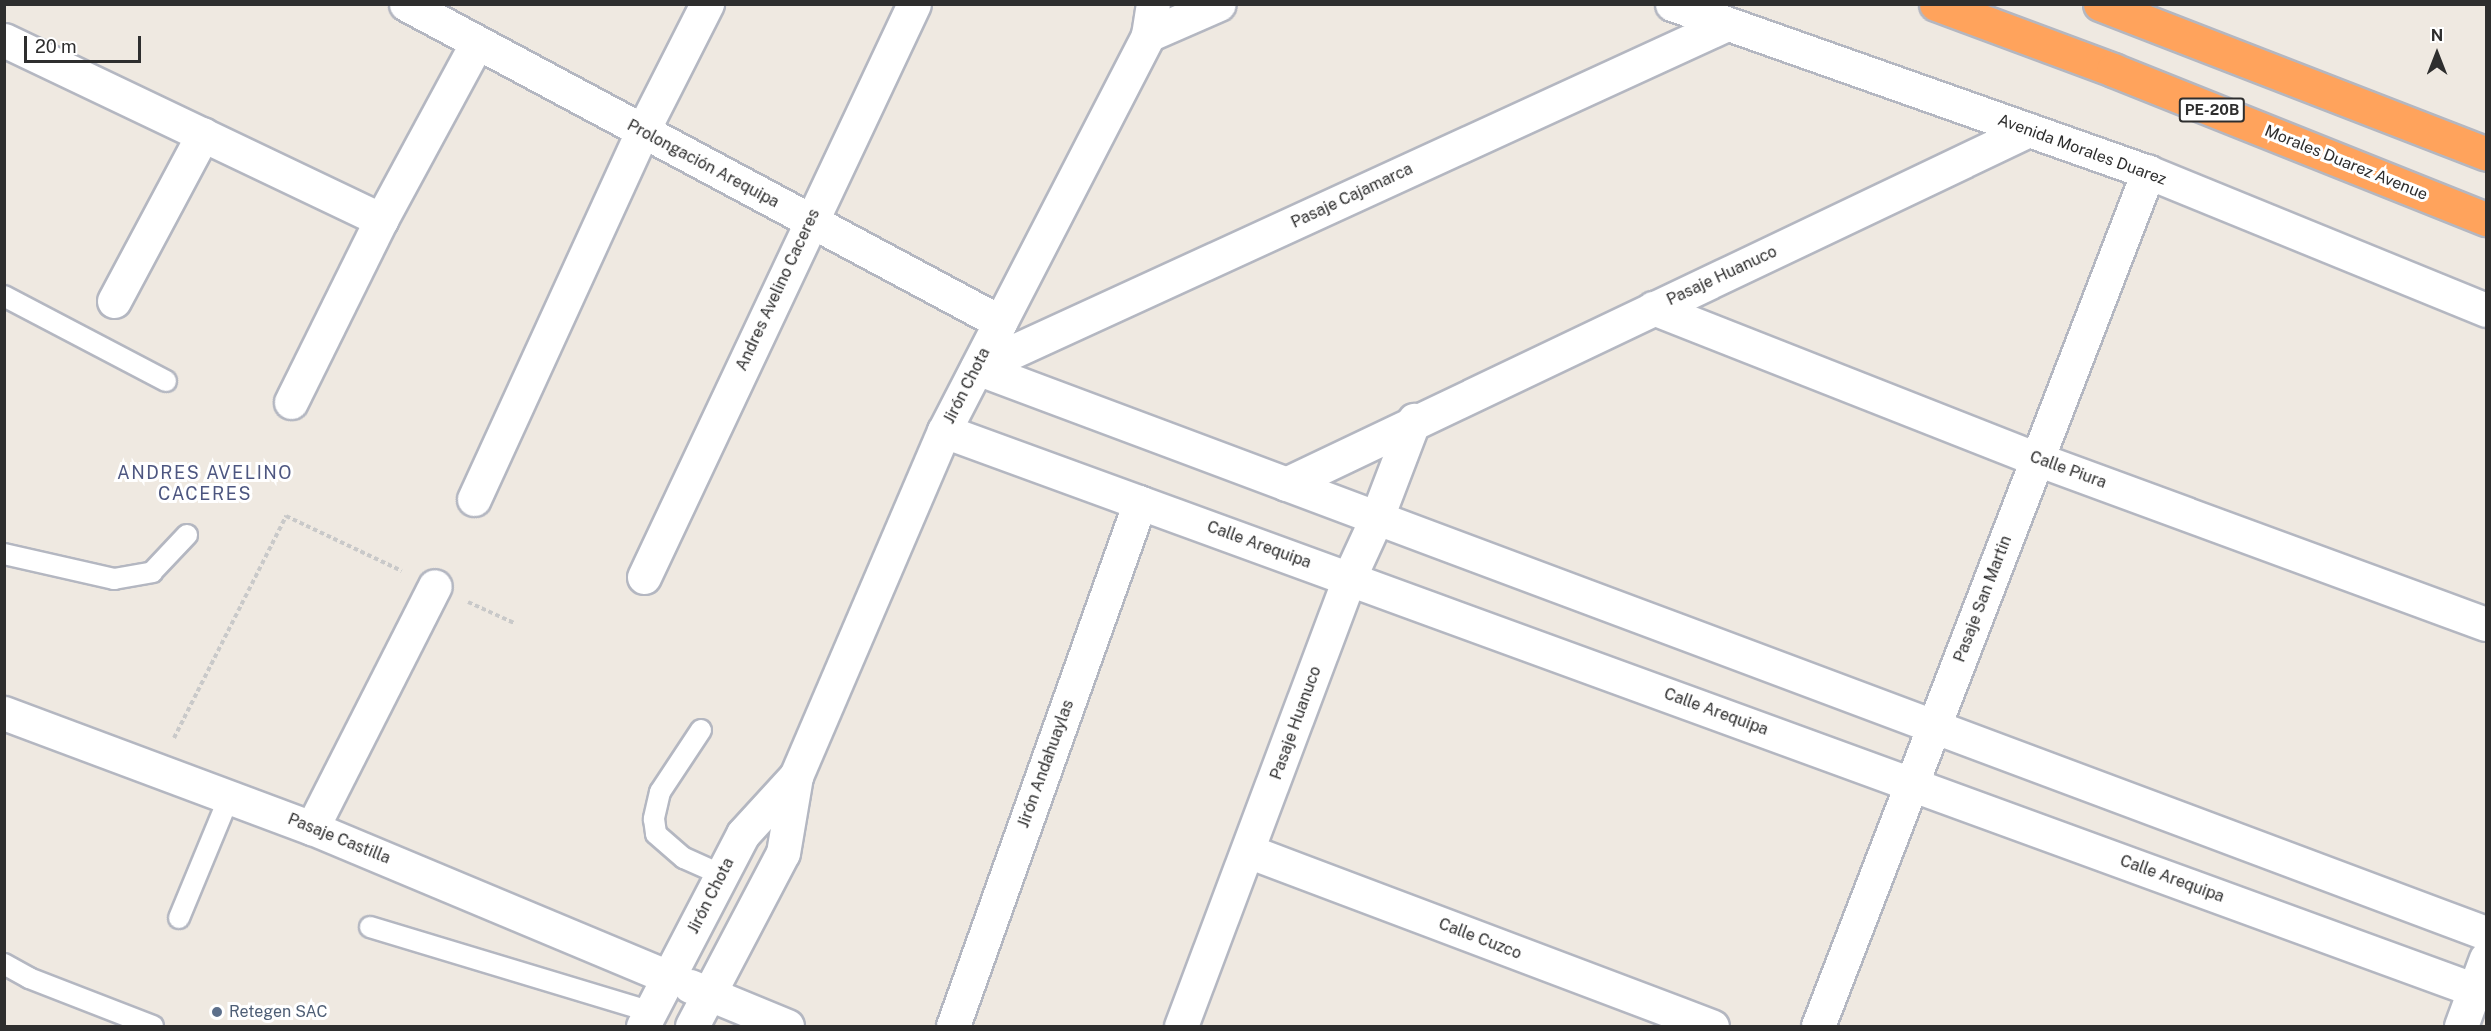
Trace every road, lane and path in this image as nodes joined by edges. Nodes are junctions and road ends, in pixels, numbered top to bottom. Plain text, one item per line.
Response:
1 (406, 4) edge
2 (707, 4) edge
3 (914, 4) edge
4 (1219, 4) edge
5 (1672, 4) edge
6 (1936, 4) edge
7 (2100, 4) edge
8 (1150, 20) edge
9 (1727, 24) junction
10 (4, 39) edge
11 (476, 44) junction
12 (2029, 130) junction
13 (642, 132) junction
14 (203, 134) junction
15 (2487, 154) edge
16 (2148, 172) junction
17 (2487, 219) edge
18 (381, 220) junction
19 (811, 221) junction
20 (4, 296) edge
21 (114, 301) dead end
22 (1653, 308) junction
23 (2487, 310) edge
24 (1000, 322) junction
25 (977, 368) junction
26 (166, 381) dead end
27 (291, 402) dead end
28 (1414, 420) junction
29 (944, 430) junction
30 (2037, 459) junction
31 (1286, 484) junction
32 (474, 499) dead end
33 (1140, 502) junction
34 (285, 516) dead end
35 (1377, 517) junction
36 (187, 535) dead end
37 (4, 554) edge
38 (644, 577) dead end
39 (1349, 578) junction
40 (435, 586) dead end
41 (2487, 624) edge
42 (4, 713) edge
43 (1934, 726) junction
44 (701, 730) dead end
45 (158, 770) junction
46 (796, 776) junction
47 (1912, 783) junction
48 (229, 797) junction
49 (312, 828) junction
50 (1248, 851) junction
51 (722, 875) junction
52 (179, 918) dead end
53 (370, 927) dead end
54 (2487, 933) edge
55 (2487, 958) edge
56 (4, 964) edge
57 (669, 977) junction
58 (2481, 992) edge
59 (709, 995) junction
60 (647, 1019) edge
61 (153, 1026) edge
62 (692, 1026) edge
63 (787, 1026) edge
64 (953, 1026) edge
65 (1180, 1026) edge
66 (1712, 1026) edge
67 (1818, 1026) edge
68 (2460, 1026) edge

1 - 11 street, Prolongación Arequipa
2 - 13 street
3 - 19 street, Andres Avelino Caceres
4 - 8 street
5 - 9 street, Avenida Morales Duarez
6 - 17 highway, Morales Duarez Avenue / PE-20B
7 - 15 highway
8 - 24 street, Jirón Chota
9 - 12 street, Avenida Morales Duarez
9 - 25 street, Pasaje Cajamarca
10 - 14 street
11 - 13 street, Prolongación Arequipa
11 - 18 street
12 - 16 street, Avenida Morales Duarez
12 - 22 street, Pasaje Huanuco
13 - 19 street, Prolongación Arequipa
13 - 32 street
14 - 18 street
14 - 21 street
16 - 23 street, Avenida Morales Duarez
16 - 30 street, Pasaje San Martin
18 - 27 street
19 - 24 street, Prolongación Arequipa
19 - 38 street, Andres Avelino Caceres
20 - 26 lane
22 - 28 street, Pasaje Huanuco
22 - 30 street, Calle Piura
24 - 25 street, Jirón Chota
25 - 29 street, Jirón Chota
25 - 31 street
28 - 31 street, Pasaje Huanuco
28 - 35 street, Pasaje Huanuco
29 - 33 street, Calle Arequipa
29 - 46 street, Jirón Chota
30 - 41 street, Calle Piura
30 - 43 street, Pasaje San Martin
31 - 35 street
33 - 39 street, Calle Arequipa
33 - 64 street, Jirón Andahuaylas
34 - 45 path
35 - 39 street, Pasaje Huanuco
35 - 43 street
36 - 37 lane
39 - 47 street, Calle Arequipa
39 - 50 street, Pasaje Huanuco
40 - 49 street
42 - 45 street, Pasaje Castilla
43 - 47 street, Pasaje San Martin
43 - 54 street
44 - 51 lane
45 - 48 street, Pasaje Castilla
46 - 51 street, Jirón Chota
46 - 59 street, Jirón Chota
47 - 58 street, Calle Arequipa
47 - 67 street, Pasaje San Martin
48 - 49 street, Pasaje Castilla
48 - 52 lane
49 - 57 street, Pasaje Castilla
50 - 65 street, Pasaje Huanuco
50 - 66 street, Calle Cuzco
51 - 57 street, Jirón Chota
53 - 60 lane
55 - 58 street
56 - 61 lane
57 - 59 street, Pasaje Castilla
57 - 60 street, Jirón Chota
58 - 68 street
59 - 62 street, Jirón Chota
59 - 63 street, Pasaje Castilla

